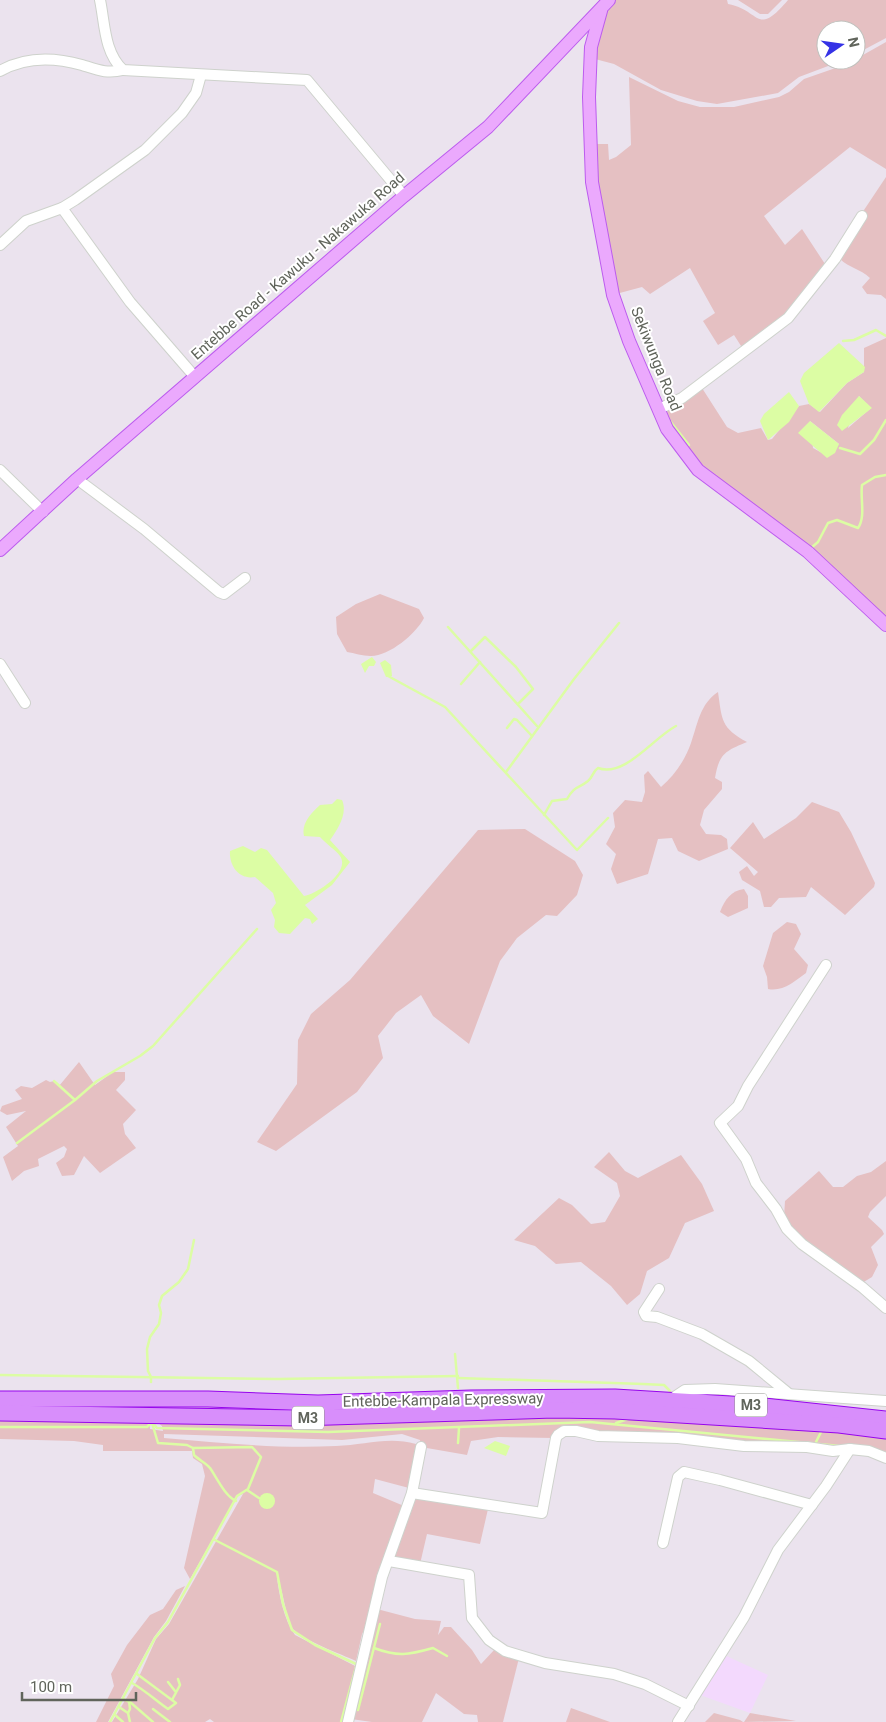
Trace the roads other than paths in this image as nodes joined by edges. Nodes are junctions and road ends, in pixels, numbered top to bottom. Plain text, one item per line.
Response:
1 (100, 0) edge
2 (606, 5) edge
3 (565, 48) junction
4 (591, 54) junction
5 (123, 70) junction
6 (0, 71) edge
7 (201, 75) junction
8 (404, 196) junction
9 (62, 208) junction
10 (862, 216) dead end
11 (0, 245) edge
12 (195, 377) junction
13 (658, 410) junction
14 (0, 470) edge
15 (77, 479) junction
16 (43, 512) junction
17 (0, 550) edge
18 (245, 578) dead end
19 (886, 625) edge
20 (0, 664) edge
21 (25, 703) dead end
22 (826, 965) dead end
23 (660, 1289) dead end
24 (886, 1308) edge
25 (788, 1394) junction
26 (0, 1399) edge
27 (670, 1400) junction
28 (886, 1401) edge
29 (0, 1413) edge
30 (886, 1419) edge
31 (886, 1432) edge
32 (421, 1447) dead end
33 (850, 1449) junction
34 (886, 1458) edge
35 (412, 1493) junction
36 (812, 1505) junction
37 (663, 1543) dead end
38 (389, 1561) junction
39 (689, 1706) junction
40 (348, 1722) edge
41 (678, 1722) edge

1 - 5 street
2 - 3 main road, Entebbe Road - Kawuku - Nakawuka Road
2 - 4 main road, Sekiwunga Road
3 - 4 main road
3 - 8 main road, Entebbe Road - Kawuku - Nakawuka Road
4 - 13 main road, Sekiwunga Road
5 - 6 street
5 - 7 street
7 - 8 street
7 - 9 street
8 - 12 main road, Entebbe Road - Kawuku - Nakawuka Road
9 - 11 street
9 - 12 street
10 - 13 street
12 - 15 main road, Entebbe Road - Kawuku - Nakawuka Road
13 - 19 main road, Sekiwunga Road
14 - 16 street
15 - 16 main road, Entebbe Road - Kawuku - Nakawuka Road
15 - 18 street
16 - 17 main road, Entebbe Road - Kawuku - Nakawuka Road
20 - 21 street
22 - 24 street
23 - 25 street
25 - 27 street
25 - 28 street
26 - 27 highway, Entebbe-Kampala Expressway / M3
27 - 30 highway, Entebbe-Kampala Expressway / M3
29 - 31 highway, Entebbe-Kampala Expressway / M3
32 - 35 street
33 - 34 street
33 - 35 street
33 - 36 street
35 - 38 street
36 - 37 street
36 - 39 street
38 - 39 street
38 - 40 street
39 - 41 street

